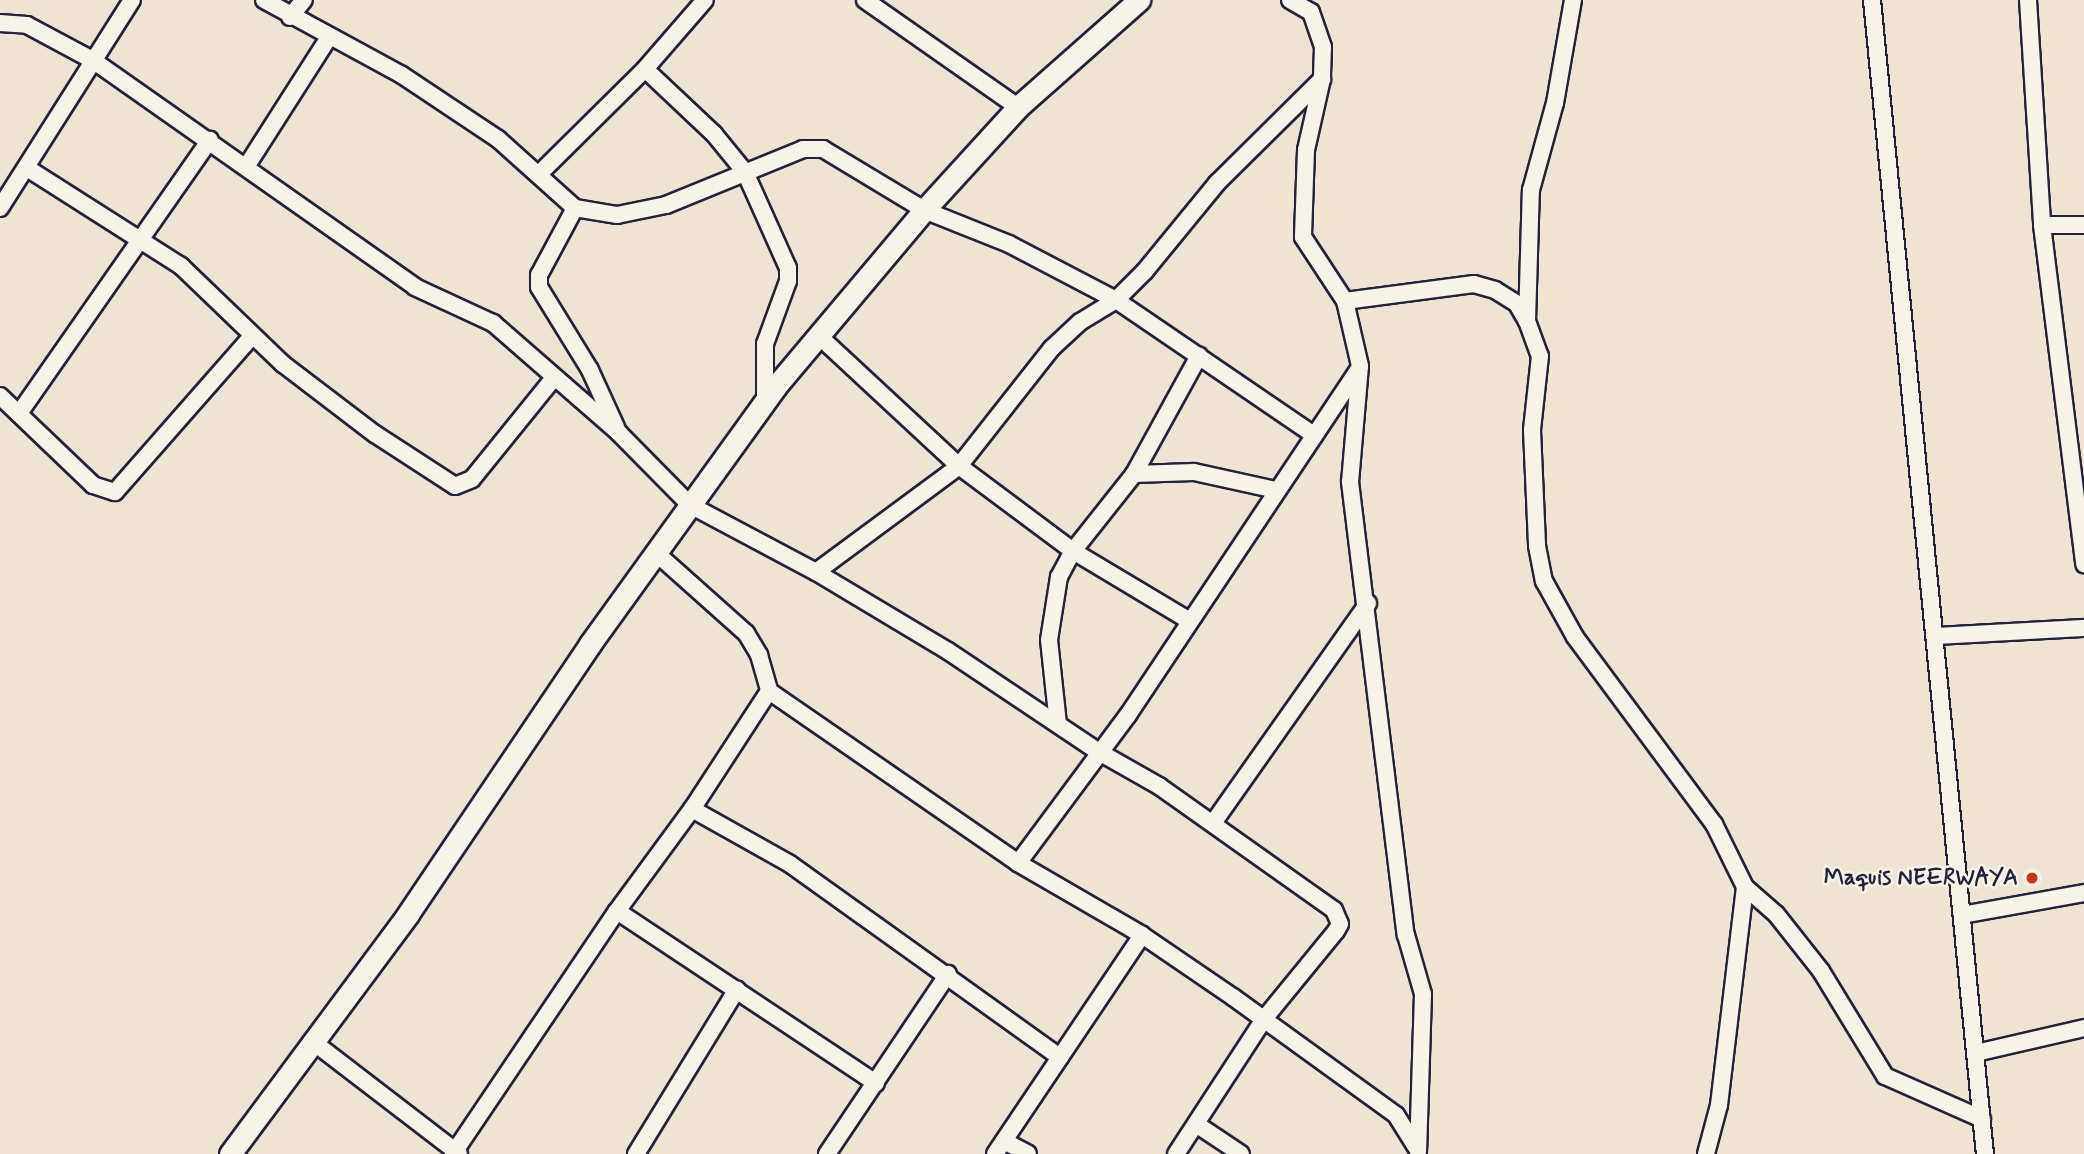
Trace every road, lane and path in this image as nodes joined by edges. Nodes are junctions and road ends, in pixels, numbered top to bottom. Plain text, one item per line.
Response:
1 (132, 0) edge
2 (264, 0) edge
3 (304, 0) edge
4 (705, 0) edge
5 (865, 0) edge
6 (1290, 0) edge
7 (1573, 0) edge
8 (1872, 0) edge
9 (2028, 0) edge
10 (1134, 2) edge
11 (290, 17) junction
12 (0, 23) edge
13 (328, 37) junction
14 (94, 61) junction
15 (645, 69) junction
16 (1322, 79) junction
17 (1018, 107) junction
18 (210, 140) junction
19 (246, 167) junction
20 (27, 168) junction
21 (745, 172) junction
22 (540, 173) junction
23 (0, 208) edge
24 (575, 208) junction
25 (924, 210) junction
26 (2042, 225) junction
27 (2084, 225) edge
28 (142, 244) junction
29 (1116, 300) junction
30 (1345, 301) junction
31 (1527, 321) junction
32 (253, 336) junction
33 (819, 336) junction
34 (1199, 356) junction
35 (1360, 366) junction
36 (553, 379) junction
37 (0, 396) edge
38 (765, 402) junction
39 (20, 412) junction
40 (619, 433) junction
41 (1314, 435) junction
42 (959, 466) junction
43 (1135, 474) junction
44 (2080, 486) edge
45 (1276, 491) junction
46 (690, 505) junction
47 (1073, 551) junction
48 (655, 552) junction
49 (2084, 564) edge
50 (816, 572) junction
51 (1368, 603) junction
52 (1190, 621) junction
53 (2084, 628) edge
54 (1935, 636) junction
55 (769, 691) junction
56 (1058, 724) junction
57 (1099, 752) junction
58 (692, 809) junction
59 (1213, 823) junction
60 (1018, 863) junction
61 (1745, 887) junction
62 (2084, 893) edge
63 (617, 911) junction
64 (1962, 915) junction
65 (1142, 935) junction
66 (948, 974) junction
67 (737, 989) junction
68 (1264, 1019) junction
69 (2084, 1028) edge
70 (313, 1041) junction
71 (1976, 1053) junction
72 (1060, 1057) junction
73 (876, 1083) junction
74 (1982, 1119) junction
75 (1196, 1124) junction
76 (999, 1147) edge
77 (456, 1153) edge
78 (1418, 1153) edge
79 (230, 1154) edge
80 (636, 1154) edge
81 (827, 1154) edge
82 (1028, 1154) edge
83 (1176, 1154) edge
84 (1241, 1154) edge
85 (1706, 1154) edge
86 (1985, 1154) edge

1 - 14 street
2 - 11 street
3 - 11 street
4 - 15 street
5 - 17 street
6 - 16 street
7 - 31 street
8 - 54 street
9 - 26 street
10 - 17 street
11 - 13 street
12 - 14 street
13 - 19 street
13 - 22 street
14 - 18 street
14 - 20 street
15 - 21 street
15 - 22 street
16 - 29 street
16 - 30 street
17 - 25 street
18 - 19 street
18 - 28 street
19 - 36 street
20 - 23 street
20 - 28 street
21 - 24 street
21 - 25 street
21 - 38 street
22 - 24 street
24 - 40 street
25 - 29 street
25 - 33 street
26 - 27 street
26 - 44 street
28 - 32 street
28 - 39 street
29 - 34 street
29 - 42 street
30 - 31 street
30 - 35 street
31 - 61 street
32 - 36 street
32 - 39 street
33 - 38 street
33 - 42 street
34 - 41 street
34 - 43 street
35 - 41 street
35 - 51 street
36 - 40 street
37 - 39 street
38 - 46 street
40 - 46 street
41 - 45 street
42 - 47 street
42 - 50 street
43 - 45 street
43 - 47 street
44 - 49 street
45 - 52 street
46 - 48 street
46 - 50 street
47 - 52 street
47 - 56 street
48 - 55 street
48 - 70 street
50 - 56 street
51 - 59 street
51 - 78 street
52 - 57 street
53 - 54 street
54 - 64 street
55 - 58 street
55 - 60 street
56 - 57 street
57 - 59 street
57 - 60 street
58 - 63 street
58 - 66 street
59 - 68 street
60 - 65 street
61 - 74 street
61 - 85 street
62 - 64 street
63 - 67 street
63 - 77 street
64 - 71 street
65 - 68 street
65 - 72 street
66 - 72 street
66 - 73 street
67 - 73 street
67 - 80 street
68 - 75 street
68 - 78 street
69 - 71 street
70 - 77 street
70 - 79 street
71 - 74 street
72 - 76 street
73 - 81 street
74 - 86 street
75 - 83 street
75 - 84 street
76 - 82 street

